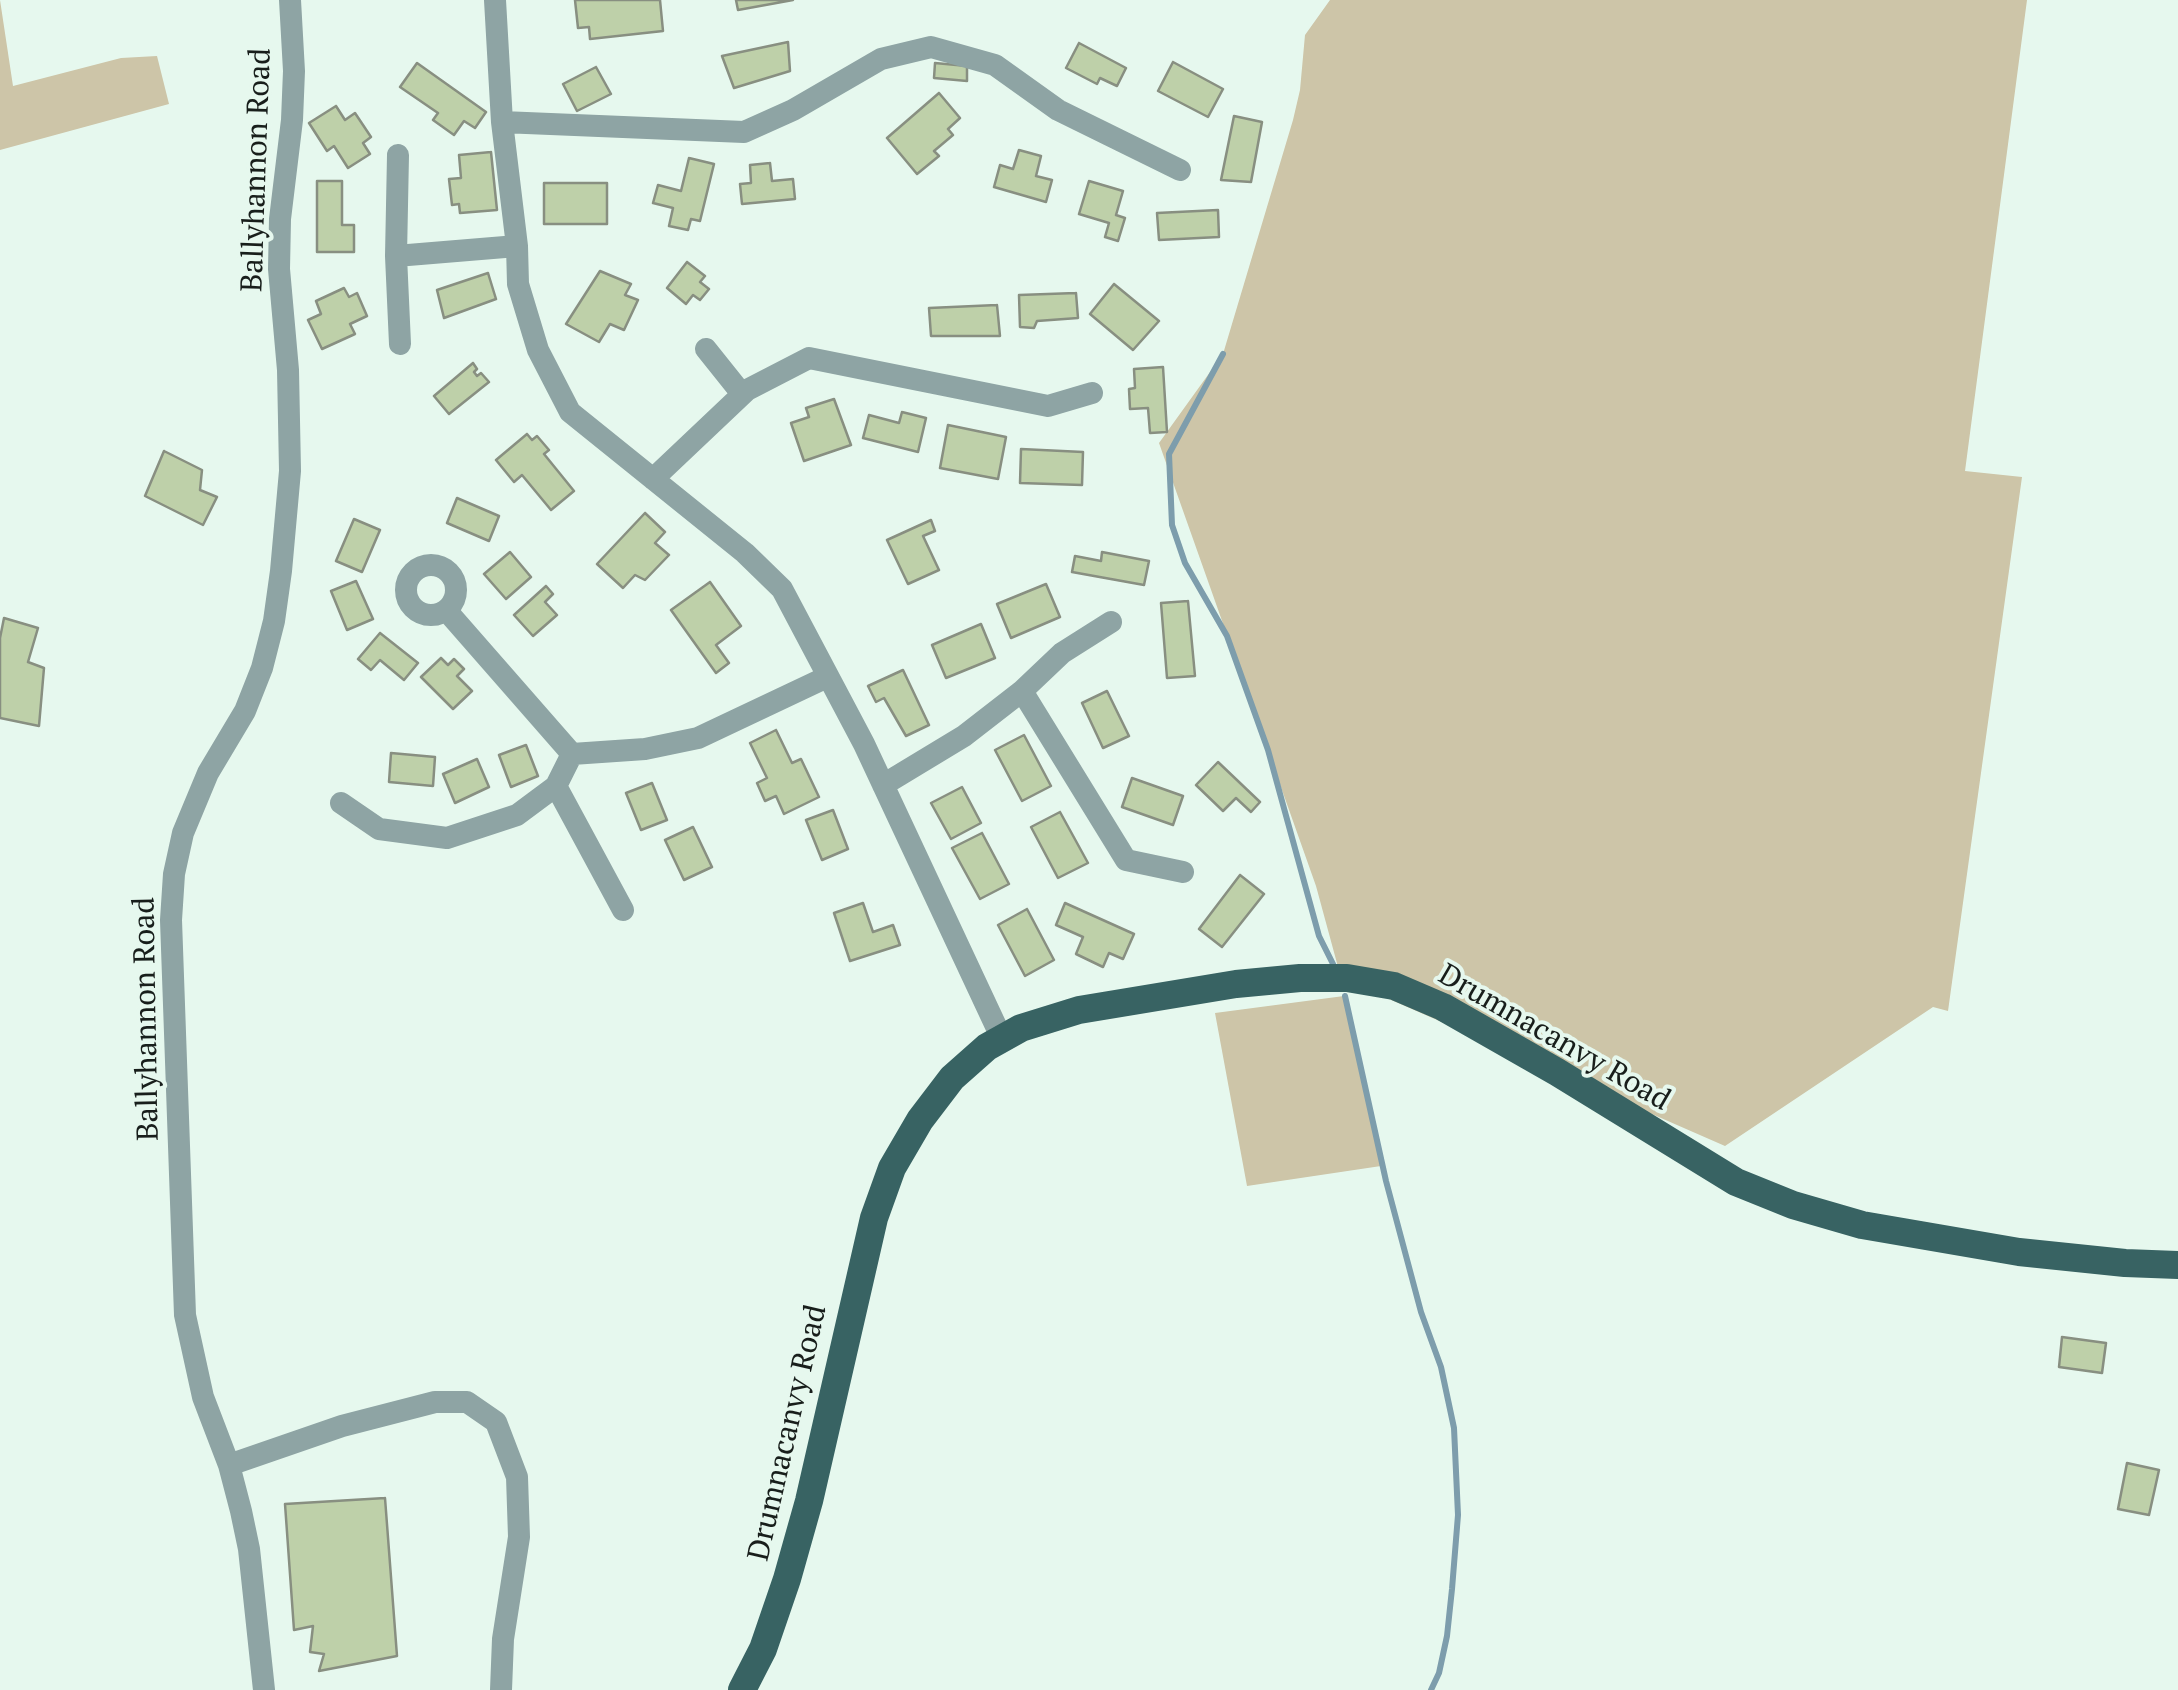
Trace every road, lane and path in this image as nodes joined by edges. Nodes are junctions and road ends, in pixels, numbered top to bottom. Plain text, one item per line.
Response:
1 (290, 0) edge
2 (495, 0) edge
3 (502, 122) junction
4 (398, 154) dead end
5 (1180, 170) dead end
6 (518, 246) junction
7 (396, 256) junction
8 (400, 344) dead end
9 (706, 348) dead end
10 (1092, 393) dead end
11 (742, 394) junction
12 (654, 479) junction
13 (446, 610) dead end
14 (1111, 622) dead end
15 (827, 677) junction
16 (1022, 690) junction
17 (572, 754) junction
18 (883, 785) junction
19 (556, 786) junction
20 (341, 803) dead end
21 (1183, 872) dead end
22 (623, 910) dead end
23 (1002, 1039) junction
24 (2178, 1265) edge
25 (228, 1465) junction
26 (264, 1690) edge
27 (501, 1690) edge
28 (742, 1690) edge

1 - 25 street, Ballyhannon Road
2 - 3 street
3 - 5 street
3 - 6 street
4 - 7 street
6 - 7 street
6 - 12 street
7 - 8 street
9 - 11 street
10 - 11 street
11 - 12 street
12 - 15 street
13 - 17 street
14 - 16 street
15 - 17 street
15 - 18 street
16 - 18 street
16 - 21 street
17 - 19 street
18 - 23 street
19 - 20 street
19 - 22 street
23 - 24 main road, Drumnacanvy Road
23 - 28 main road, Drumnacanvy Road
25 - 26 street, Ballyhannon Road
25 - 27 street

